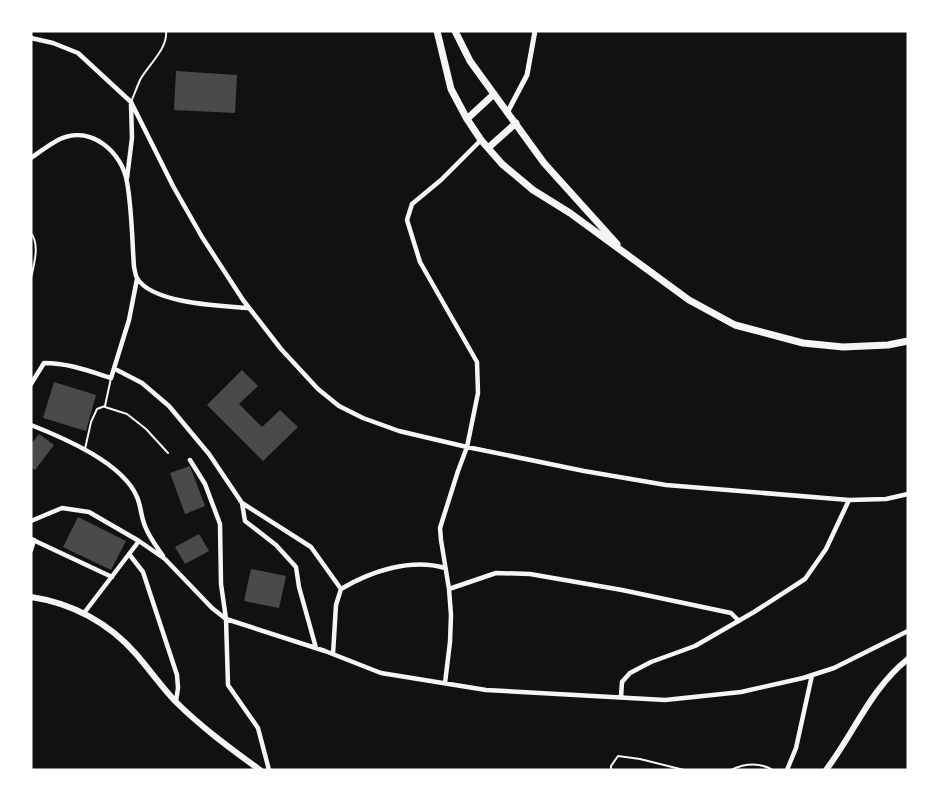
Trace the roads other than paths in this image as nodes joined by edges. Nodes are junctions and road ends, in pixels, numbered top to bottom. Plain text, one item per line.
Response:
1 (166, 31) edge
2 (437, 31) edge
3 (455, 31) edge
4 (535, 31) edge
5 (31, 38) edge
6 (494, 94) junction
7 (131, 102) junction
8 (507, 113) junction
9 (467, 119) junction
10 (516, 123) junction
11 (481, 140) junction
12 (488, 148) junction
13 (31, 158) edge
14 (127, 181) junction
15 (31, 233) edge
16 (626, 254) junction
17 (31, 278) edge
18 (137, 279) junction
19 (249, 308) junction
20 (908, 341) edge
21 (115, 369) junction
22 (111, 378) junction
23 (31, 384) edge
24 (105, 406) junction
25 (31, 425) edge
26 (467, 447) junction
27 (84, 450) junction
28 (168, 453) dead end
29 (190, 460) dead end
30 (908, 494) edge
31 (849, 500) junction
32 (242, 503) junction
33 (31, 521) edge
34 (32, 540) edge
35 (139, 541) junction
36 (31, 550) edge
37 (129, 554) junction
38 (165, 559) junction
39 (445, 568) junction
40 (112, 577) junction
41 (341, 589) junction
42 (449, 589) junction
43 (31, 597) edge
44 (84, 613) junction
45 (226, 619) junction
46 (739, 621) junction
47 (908, 631) edge
48 (316, 648) junction
49 (333, 654) junction
50 (908, 659) edge
51 (812, 675) junction
52 (445, 683) junction
53 (620, 697) junction
54 (176, 701) junction
55 (260, 770) edge
56 (269, 770) edge
57 (611, 770) edge
58 (684, 770) edge
59 (731, 770) edge
60 (773, 770) edge
61 (787, 770) edge
62 (826, 770) edge

1 - 7 lane
2 - 9 main road
3 - 6 main road
4 - 8 street
5 - 7 street
6 - 8 main road
6 - 9 main road
7 - 14 street
7 - 19 street
8 - 10 main road
9 - 11 main road
10 - 12 main road
10 - 16 main road
11 - 12 main road
11 - 26 street
12 - 16 main road
13 - 14 street
14 - 18 street
15 - 17 lane
16 - 20 main road
18 - 19 street
18 - 21 street
19 - 26 street
21 - 22 street
21 - 32 street
22 - 23 street
22 - 24 lane
24 - 27 lane
24 - 28 lane
25 - 27 street
26 - 31 street
26 - 39 street
27 - 38 street
29 - 45 street
30 - 31 street
31 - 46 street
32 - 41 street
32 - 48 street
33 - 35 street
34 - 36 street
34 - 40 street
35 - 37 street
35 - 38 street
37 - 40 street
37 - 54 street
38 - 45 street
39 - 41 street
39 - 42 street
40 - 44 street
41 - 49 street
42 - 46 street
42 - 52 street
43 - 44 main road
44 - 54 main road
45 - 48 street
45 - 56 street
46 - 53 street
47 - 51 street
48 - 49 street
49 - 52 street
50 - 62 main road
51 - 53 street
51 - 61 street
52 - 53 street
54 - 55 main road
57 - 58 lane
59 - 60 lane

